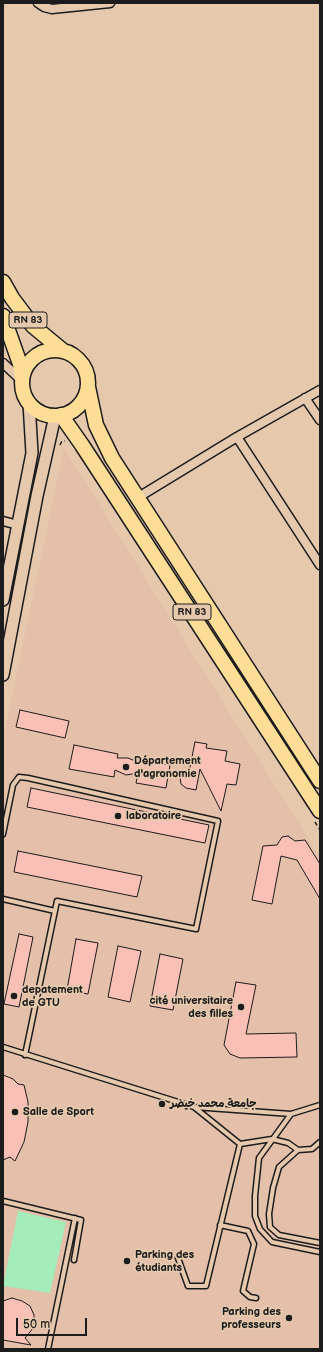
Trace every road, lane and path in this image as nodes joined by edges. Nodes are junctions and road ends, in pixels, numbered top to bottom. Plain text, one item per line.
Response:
1 (38, 3) edge
2 (110, 3) edge
3 (3, 282) edge
4 (3, 316) edge
5 (62, 350) junction
6 (4, 364) edge
7 (3, 373) edge
8 (22, 381) junction
9 (88, 387) junction
10 (320, 390) edge
11 (305, 398) junction
12 (29, 403) junction
13 (58, 415) junction
14 (320, 420) edge
15 (237, 437) junction
16 (137, 498) junction
17 (3, 521) edge
18 (18, 526) junction
19 (320, 565) edge
20 (3, 600) edge
21 (3, 675) edge
22 (320, 781) edge
23 (320, 811) edge
24 (3, 834) edge
25 (3, 899) edge
26 (55, 911) junction
27 (3, 1047) edge
28 (26, 1055) junction
29 (320, 1105) edge
30 (194, 1107) junction
31 (291, 1114) junction
32 (272, 1139) junction
33 (320, 1142) edge
34 (240, 1144) junction
35 (298, 1150) junction
36 (3, 1201) edge
37 (75, 1218) junction
38 (220, 1225) junction
39 (320, 1243) edge
40 (320, 1252) edge
41 (178, 1258) dead end
42 (74, 1260) dead end
43 (256, 1298) dead end
44 (48, 1349) edge

1 - 2 street
3 - 5 highway, RN 83
4 - 8 highway, RN 83
5 - 8 highway
5 - 9 highway
6 - 7 street
6 - 8 street
8 - 12 highway
9 - 13 highway
9 - 16 highway, RN 83
10 - 11 street
11 - 14 street
11 - 15 street
12 - 13 highway
12 - 18 main road
13 - 21 main road
13 - 23 highway, RN 83
15 - 16 street
15 - 19 street
16 - 22 highway, RN 83
17 - 18 street
18 - 20 main road
24 - 26 lane
25 - 26 lane
26 - 28 lane
27 - 28 lane
28 - 30 lane
29 - 31 lane
30 - 31 lane
30 - 34 lane
31 - 32 lane
32 - 34 lane
32 - 35 lane
32 - 40 lane
33 - 35 lane
34 - 38 lane
35 - 39 lane
36 - 37 lane
37 - 42 lane
37 - 44 lane
38 - 41 lane
38 - 43 lane

